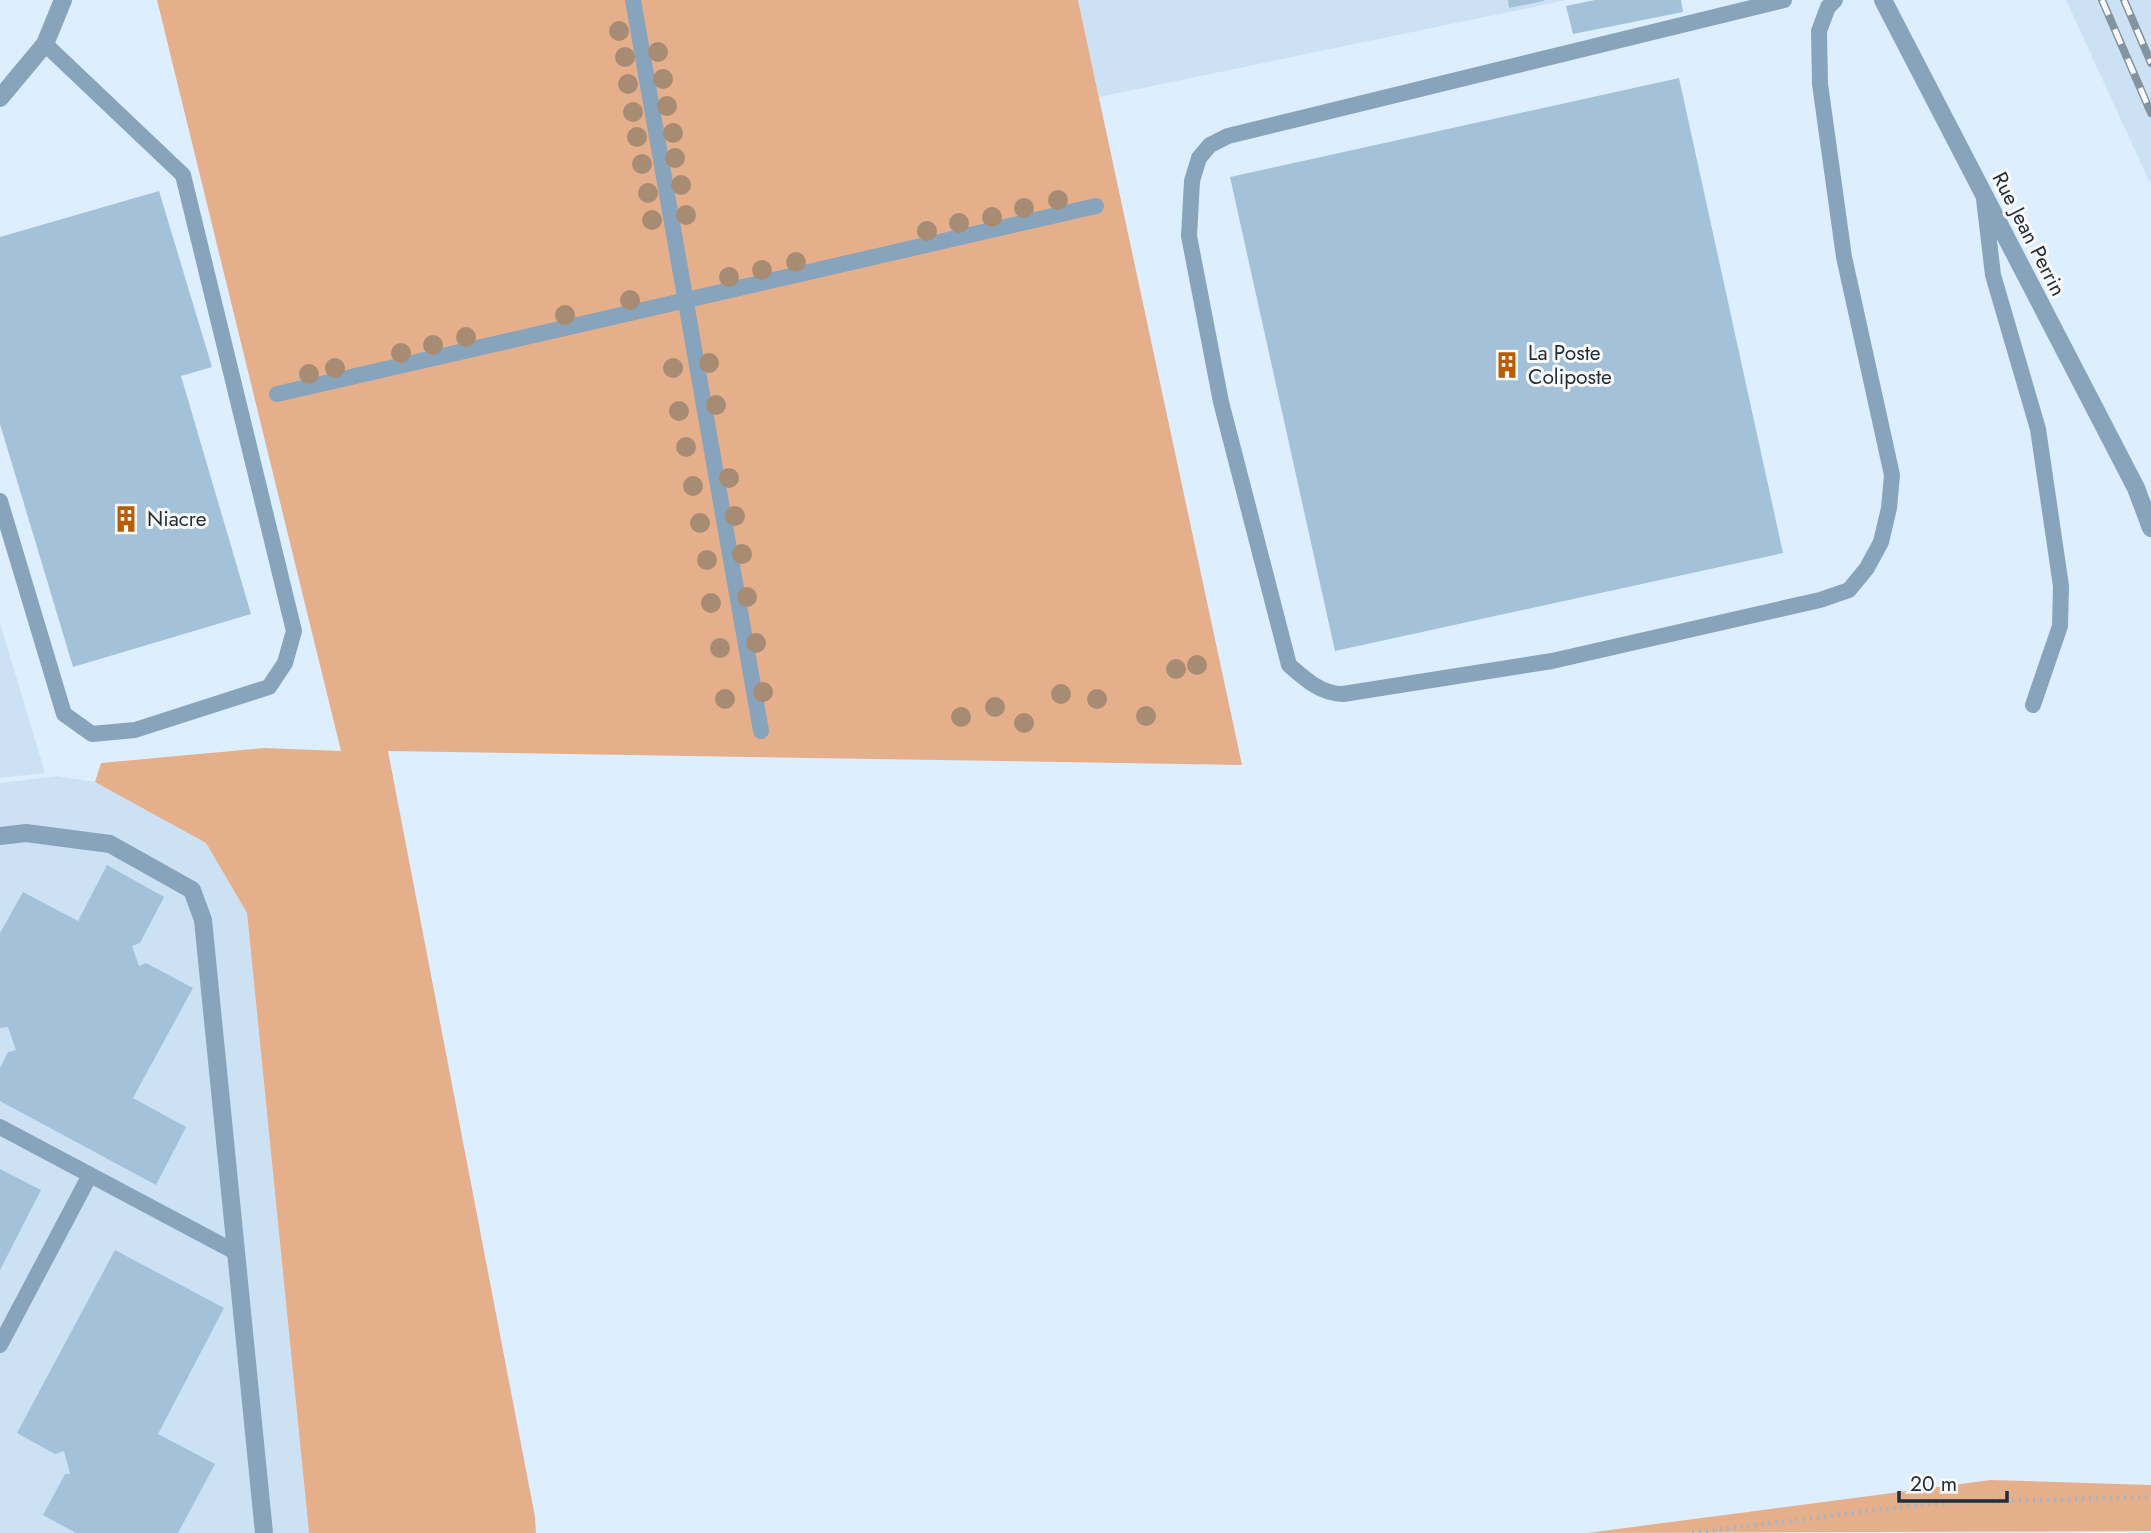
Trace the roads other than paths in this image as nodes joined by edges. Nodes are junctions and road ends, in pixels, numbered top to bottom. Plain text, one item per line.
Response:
1 (62, 0) edge
2 (634, 0) edge
3 (1784, 0) edge
4 (1835, 0) edge
5 (1882, 0) edge
6 (46, 44) junction
7 (0, 98) edge
8 (1984, 197) junction
9 (1096, 206) dead end
10 (686, 300) junction
11 (276, 394) dead end
12 (0, 501) edge
13 (2151, 528) edge
14 (2033, 705) dead end
15 (761, 731) dead end
16 (0, 836) edge
17 (0, 1127) edge
18 (90, 1175) junction
19 (237, 1253) junction
20 (0, 1345) edge
21 (264, 1533) edge

1 - 6 street
2 - 10 lane
3 - 4 lane
5 - 8 street, Rue Jean Perrin
6 - 7 street
6 - 12 lane
8 - 13 street, Rue Jean Perrin
8 - 14 lane
9 - 10 lane
10 - 11 lane
10 - 15 lane
16 - 19 street
17 - 18 lane
18 - 19 lane
18 - 20 lane
19 - 21 street

